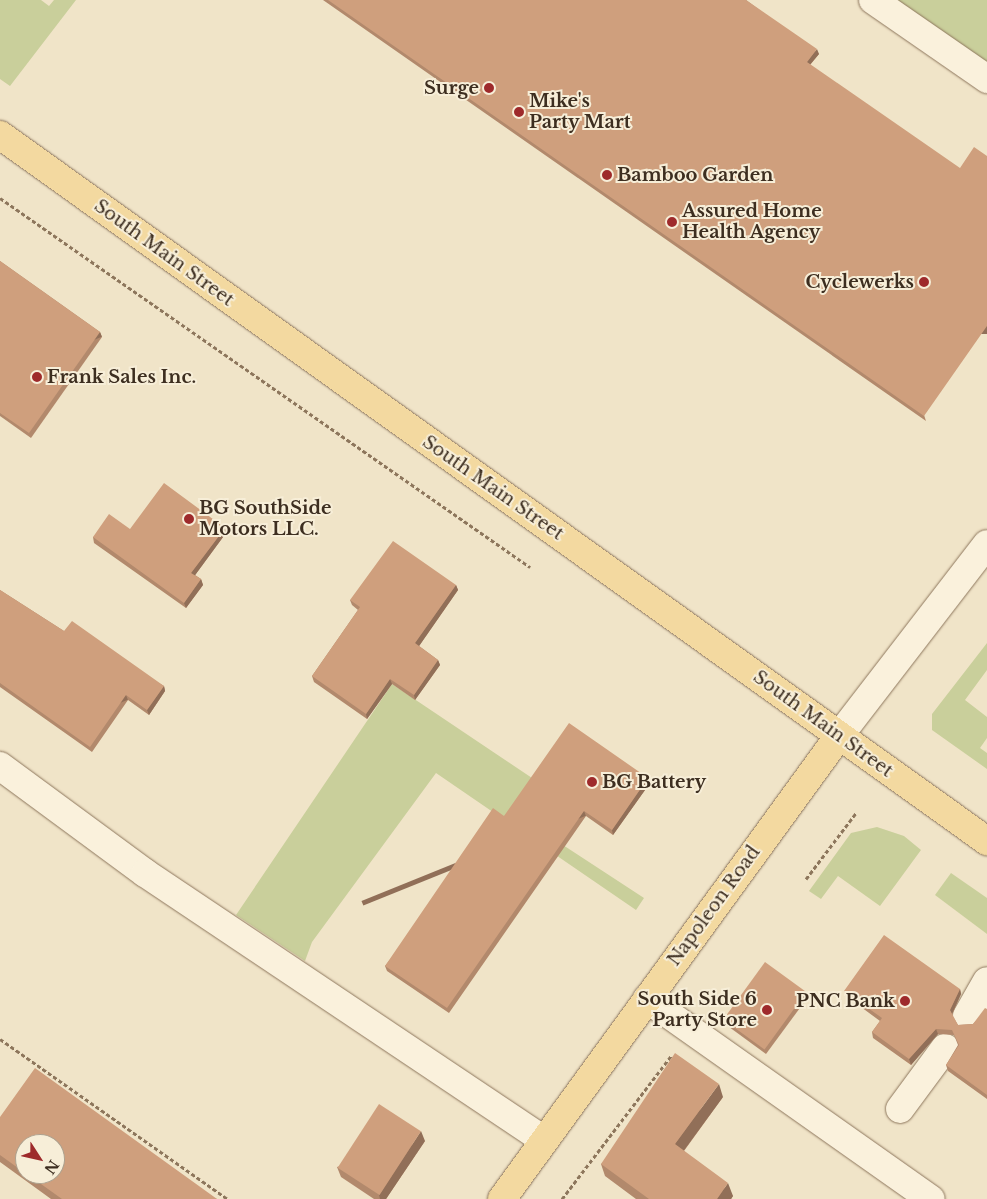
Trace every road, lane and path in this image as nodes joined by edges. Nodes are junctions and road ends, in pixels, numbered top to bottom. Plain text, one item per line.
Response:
1 (873, 0) edge
2 (987, 79) edge
3 (0, 135) edge
4 (0, 198) edge
5 (987, 544) edge
6 (530, 567) dead end
7 (839, 736) junction
8 (0, 766) edge
9 (856, 813) dead end
10 (987, 841) edge
11 (806, 879) dead end
12 (987, 981) edge
13 (648, 998) junction
14 (967, 1016) dead end
15 (0, 1039) edge
16 (945, 1048) dead end
17 (676, 1050) dead end
18 (900, 1108) dead end
19 (544, 1140) junction
20 (228, 1199) edge
21 (502, 1199) edge
22 (562, 1199) edge
23 (930, 1199) edge

1 - 2 street
3 - 7 main road, South Main Street
4 - 6 path
5 - 7 street
7 - 10 main road, South Main Street
7 - 13 main road, Napoleon Road
8 - 19 street
9 - 11 path
12 - 14 street
13 - 19 main road, Napoleon Road
13 - 23 street
15 - 20 path
16 - 18 street
17 - 22 path
19 - 21 main road, Napoleon Road

